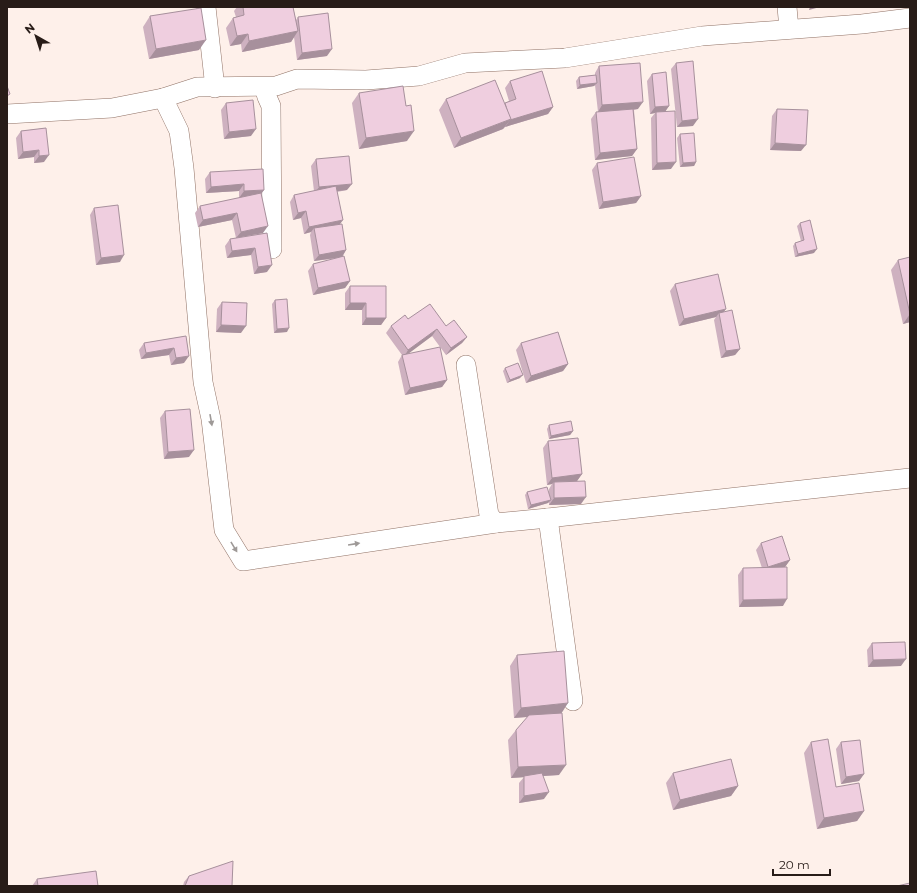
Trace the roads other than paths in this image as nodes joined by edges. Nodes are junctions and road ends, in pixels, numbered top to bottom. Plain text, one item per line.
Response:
1 (206, 7) edge
2 (787, 7) edge
3 (910, 18) edge
4 (789, 29) junction
5 (264, 87) junction
6 (215, 88) junction
7 (163, 98) junction
8 (7, 114) edge
9 (272, 249) dead end
10 (466, 365) dead end
11 (910, 478) edge
12 (548, 518) junction
13 (496, 523) junction
14 (573, 701) dead end

1 - 6 street
2 - 4 street
3 - 4 street
4 - 5 street
5 - 6 street
5 - 9 street
6 - 7 street
7 - 8 street
7 -> 13 street
10 - 13 street
11 - 12 street
12 - 13 street
12 - 14 street

